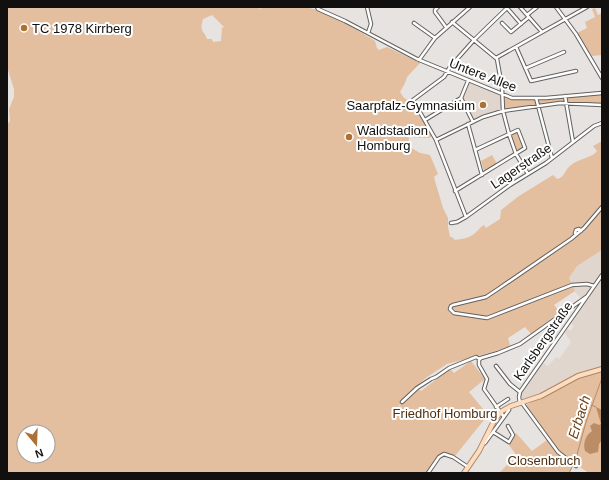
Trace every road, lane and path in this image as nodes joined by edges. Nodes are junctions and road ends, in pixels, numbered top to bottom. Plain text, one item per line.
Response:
1 (317, 7) edge
2 (367, 7) edge
3 (438, 7) edge
4 (470, 7) edge
5 (520, 7) edge
6 (537, 7) edge
7 (556, 7) edge
8 (587, 7) edge
9 (507, 8) edge
10 (528, 16) junction
11 (565, 19) junction
12 (414, 22) dead end
13 (452, 22) junction
14 (502, 23) dead end
15 (521, 24) junction
16 (446, 27) junction
17 (542, 32) junction
18 (368, 33) junction
19 (435, 38) junction
20 (474, 40) junction
21 (516, 46) junction
22 (564, 52) dead end
23 (496, 58) junction
24 (419, 60) junction
25 (526, 68) junction
26 (597, 68) junction
27 (602, 68) edge
28 (576, 71) dead end
29 (447, 72) junction
30 (602, 78) edge
31 (468, 81) junction
32 (602, 93) edge
33 (503, 95) junction
34 (565, 96) junction
35 (461, 98) junction
36 (536, 98) junction
37 (566, 103) junction
38 (602, 105) edge
39 (538, 106) junction
40 (503, 111) junction
41 (425, 120) junction
42 (473, 122) junction
43 (602, 123) edge
44 (468, 124) junction
45 (509, 134) junction
46 (436, 140) junction
47 (573, 142) junction
48 (475, 150) junction
49 (516, 154) junction
50 (552, 158) junction
51 (528, 174) junction
52 (482, 175) junction
53 (455, 191) junction
54 (602, 207) edge
55 (466, 217) junction
56 (451, 223) dead end
57 (602, 275) edge
58 (594, 286) junction
59 (586, 297) junction
60 (480, 359) junction
61 (496, 366) dead end
62 (602, 369) edge
63 (520, 392) junction
64 (508, 399) dead end
65 (402, 402) dead end
66 (521, 403) junction
67 (496, 407) junction
68 (509, 410) dead end
69 (500, 412) junction
70 (504, 417) junction
71 (508, 426) dead end
72 (493, 432) junction
73 (488, 437) junction
74 (485, 443) dead end
75 (576, 466) dead end
76 (468, 467) junction
77 (428, 473) edge
78 (464, 473) edge

1 - 18 street, Untere Allee
2 - 18 street
3 - 16 street
4 - 13 street
5 - 10 street
6 - 10 street
7 - 11 street
8 - 11 street
9 - 15 street
9 - 20 street
10 - 15 street
10 - 17 street
11 - 17 street
11 - 26 street
12 - 19 street
13 - 16 street
13 - 20 street
14 - 15 street
16 - 19 street
17 - 21 street
18 - 24 street, Untere Allee
19 - 24 street
20 - 23 street
20 - 29 street
21 - 23 street
21 - 25 street
22 - 25 street
23 - 33 street
24 - 29 street, Untere Allee
25 - 28 street
26 - 27 street
26 - 30 street
29 - 31 street, Untere Allee
29 - 41 street
31 - 33 street, Untere Allee
31 - 35 street
32 - 34 street, Untere Allee
33 - 36 street, Untere Allee
33 - 40 street
34 - 36 street, Untere Allee
34 - 37 street
35 - 41 street
35 - 42 street
36 - 39 street
37 - 38 street
37 - 39 street
37 - 47 street
39 - 40 street
39 - 50 street
40 - 42 street
40 - 45 street
41 - 46 street
42 - 44 street
43 - 47 street, Lagerstraße
44 - 46 street
44 - 48 street
45 - 48 street
45 - 49 street
45 - 49 street
46 - 53 street
47 - 50 street, Lagerstraße
48 - 52 street
49 - 51 street
49 - 52 street
50 - 51 street, Lagerstraße
51 - 55 street, Lagerstraße
52 - 53 street
53 - 55 street
54 - 58 street
55 - 56 street, Lagerstraße
57 - 58 street, Karlsbergstraße
58 - 59 street, Karlsbergstraße
59 - 60 street
59 - 63 street, Karlsbergstraße
60 - 65 street
60 - 67 street
61 - 63 street
62 - 66 main road
63 - 66 street, Karlsbergstraße
64 - 67 street
66 - 69 main road
66 - 75 street
67 - 69 street
68 - 70 street
69 - 70 street
69 - 73 main road
70 - 72 street
71 - 72 street
72 - 73 street
73 - 74 street
73 - 76 main road
76 - 77 street
76 - 78 main road

